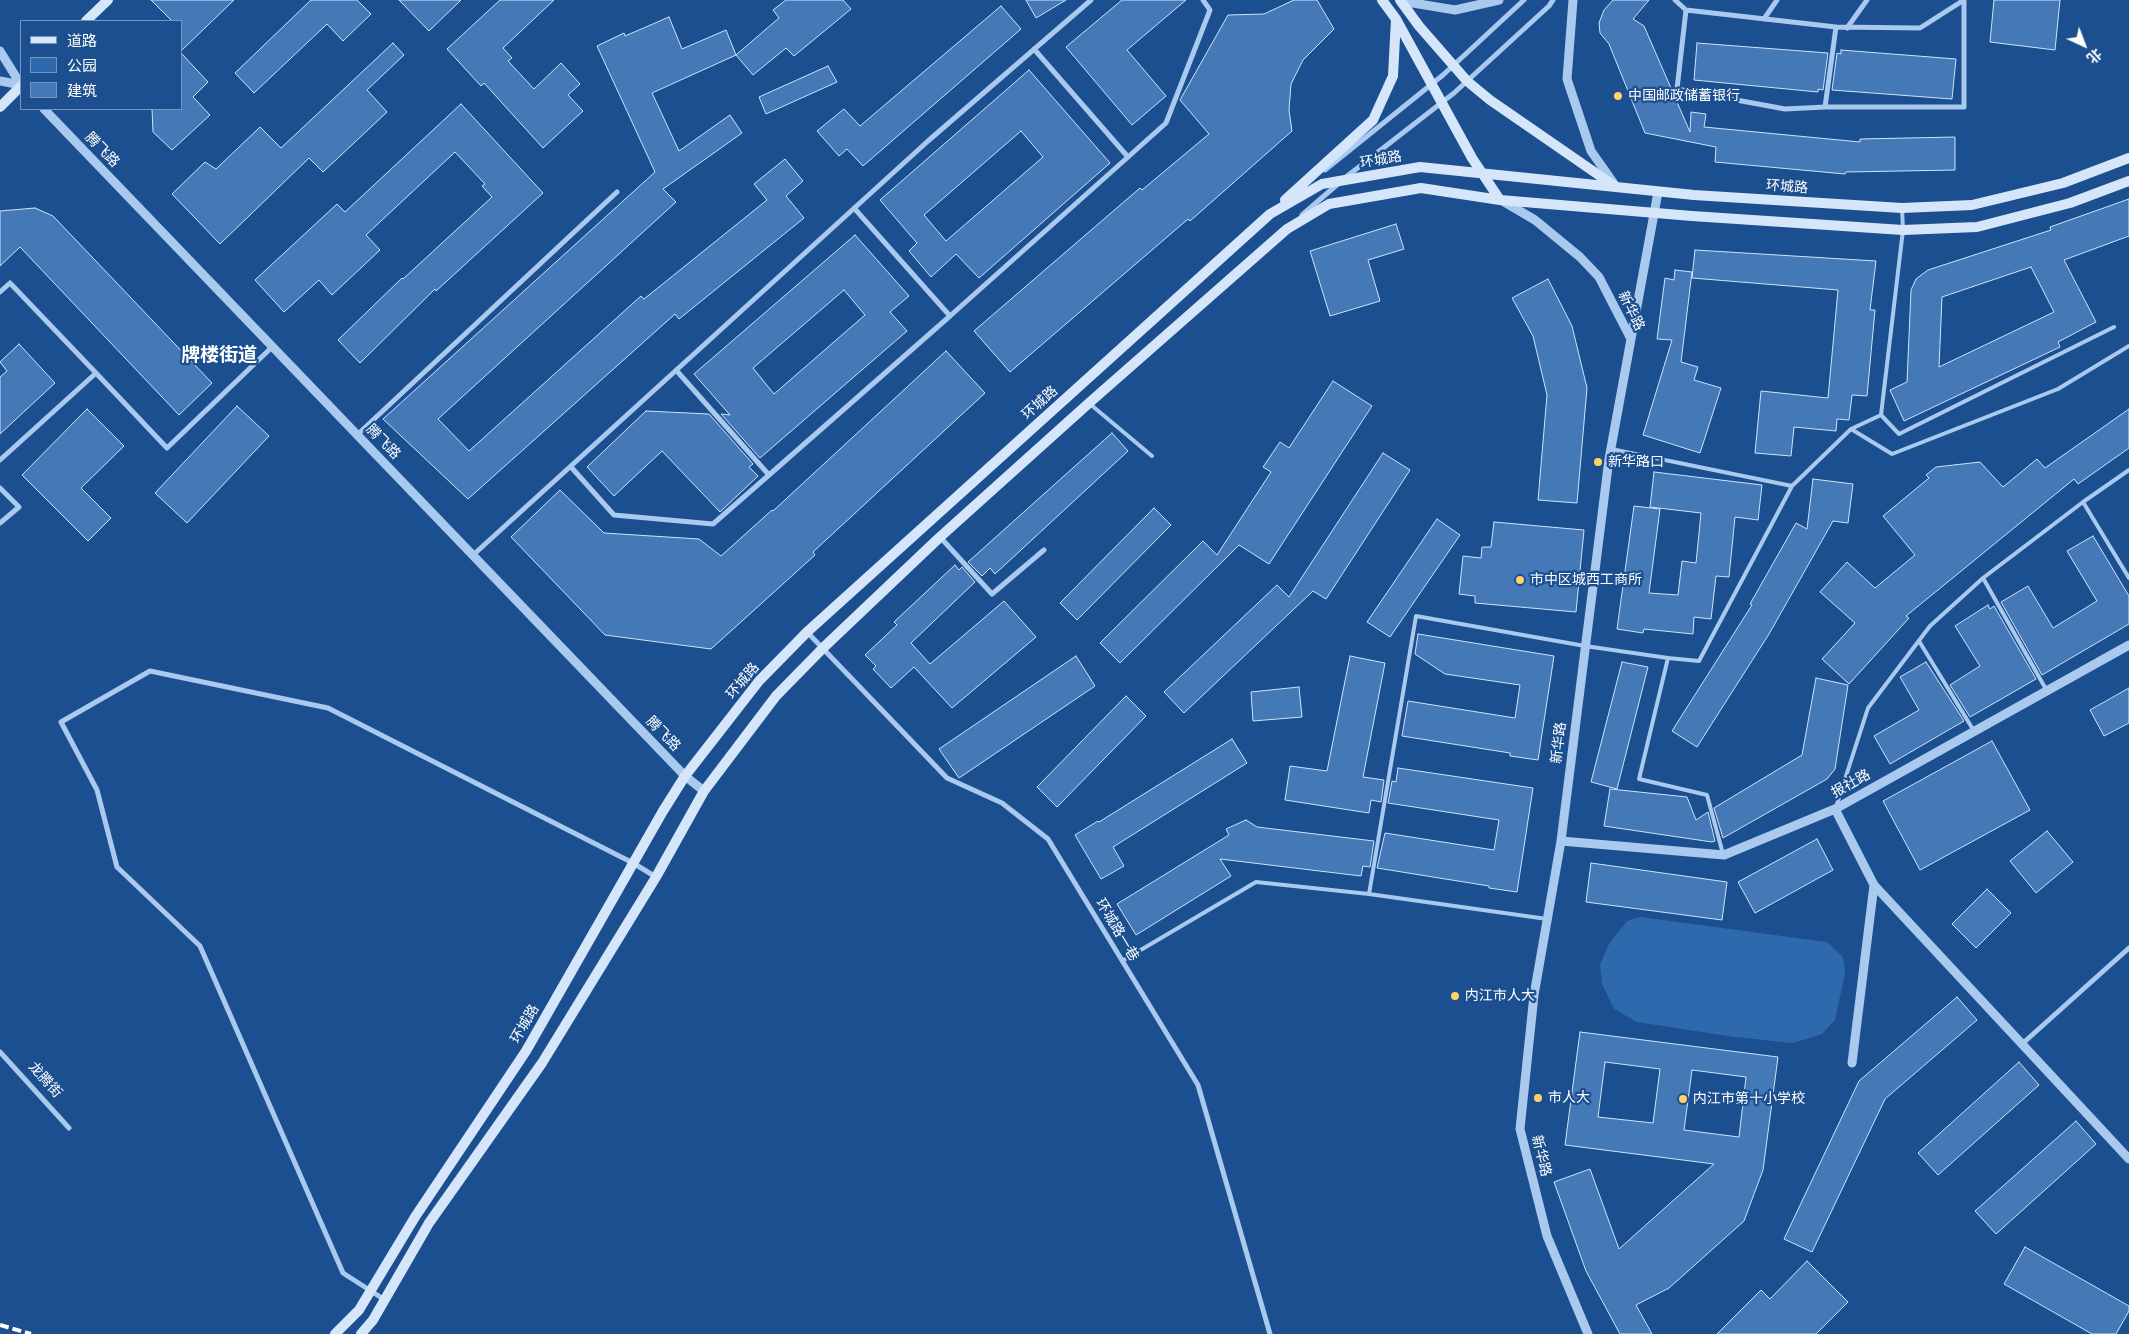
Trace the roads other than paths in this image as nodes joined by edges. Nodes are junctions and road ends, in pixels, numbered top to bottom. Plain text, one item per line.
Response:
1 (108, 0) edge
2 (1091, 0) edge
3 (1203, 0) edge
4 (1382, 0) edge
5 (1499, 0) edge
6 (1524, 0) edge
7 (1553, 0) edge
8 (1573, 0) edge
9 (1675, 0) edge
10 (1777, 0) edge
11 (1867, 0) edge
12 (1401, 1) edge
13 (1964, 1) edge
14 (1686, 10) junction
15 (1396, 19) junction
16 (1764, 19) junction
17 (87, 20) edge
18 (1836, 27) junction
19 (1847, 28) junction
20 (1034, 49) junction
21 (0, 51) edge
22 (1453, 65) junction
23 (0, 81) edge
24 (1467, 81) junction
25 (20, 83) edge
26 (1432, 84) junction
27 (20, 85) edge
28 (20, 86) edge
29 (1442, 102) junction
30 (0, 107) edge
31 (1825, 107) junction
32 (45, 110) edge
33 (1128, 157) junction
34 (2129, 158) edge
35 (1482, 174) junction
36 (1341, 181) junction
37 (2129, 181) edge
38 (1617, 187) junction
39 (617, 192) dead end
40 (1658, 192) junction
41 (1500, 200) junction
42 (854, 208) junction
43 (1902, 208) junction
44 (1654, 213) junction
45 (1270, 214) junction
46 (1287, 229) junction
47 (1903, 230) junction
48 (0, 292) edge
49 (950, 316) junction
50 (2114, 327) dead end
51 (1631, 339) junction
52 (2129, 346) edge
53 (272, 347) junction
54 (676, 370) junction
55 (96, 373) junction
56 (1089, 403) junction
57 (1881, 415) junction
58 (1851, 429) junction
59 (357, 435) junction
60 (1611, 449) junction
61 (1152, 456) dead end
62 (0, 460) edge
63 (571, 466) junction
64 (2129, 470) edge
65 (769, 474) junction
66 (1792, 486) junction
67 (0, 488) edge
68 (2083, 502) junction
69 (0, 523) edge
70 (940, 538) junction
71 (1044, 550) dead end
72 (472, 556) junction
73 (1983, 578) junction
74 (2129, 578) edge
75 (807, 632) junction
76 (1919, 641) junction
77 (2129, 645) edge
78 (1585, 646) junction
79 (823, 648) junction
80 (1668, 658) junction
81 (2047, 691) junction
82 (1974, 731) junction
83 (685, 776) junction
84 (704, 791) junction
85 (1835, 809) junction
86 (1560, 841) junction
87 (1724, 855) junction
88 (633, 863) junction
89 (656, 877) junction
90 (1874, 885) junction
91 (1369, 894) junction
92 (1547, 919) junction
93 (2129, 948) edge
94 (1122, 960) junction
95 (2022, 1044) junction
96 (0, 1052) edge
97 (1852, 1063) dead end
98 (69, 1128) dead end
99 (2129, 1159) edge
100 (370, 1290) junction
101 (385, 1300) junction
102 (335, 1334) edge
103 (360, 1334) edge
104 (1270, 1334) edge
105 (1588, 1334) edge

1 - 17 main road
2 - 20 street
3 - 33 street
4 - 15 main road
5 - 12 street
6 - 22 street
7 - 24 street
8 - 38 street
9 - 14 street
10 - 16 street
11 - 19 street
12 - 22 main road
13 - 19 street
13 - 31 street
14 - 16 street
14 - 31 street
15 - 26 main road
15 - 45 main road
16 - 18 street
18 - 19 street
18 - 31 street
20 - 33 street
20 - 42 street
21 - 25 street
22 - 24 main road
22 - 26 street
23 - 27 street
24 - 29 street
24 - 38 main road
26 - 29 main road
26 - 45 street
28 - 30 main road
29 - 35 main road
29 - 36 street
32 - 53 street, 腾飞路
33 - 49 street
34 - 43 main road, 环城路
35 - 36 main road, 环城路
35 - 38 main road, 环城路
35 - 41 main road
36 - 45 main road, 环城路
36 - 46 street
37 - 47 main road
38 - 40 main road, 环城路
39 - 59 street
40 - 43 main road, 环城路
40 - 44 street
41 - 44 main road
41 - 46 main road
41 - 51 street, 新华路
42 - 49 street
42 - 54 street
43 - 47 lane
44 - 47 main road
44 - 51 street
45 - 75 main road, 环城路
46 - 56 main road
47 - 57 lane
48 - 55 street
49 - 65 street
50 - 57 lane
51 - 60 street, 新华路
52 - 58 lane
53 - 55 street
53 - 59 street, 腾飞路
54 - 63 street
54 - 65 street
55 - 62 street
56 - 61 lane
56 - 70 main road
57 - 58 lane
58 - 66 lane
59 - 72 street, 腾飞路
60 - 66 lane
60 - 78 street, 新华路
63 - 65 street
63 - 72 street
64 - 68 lane
66 - 80 lane
67 - 69 street
68 - 73 lane
68 - 74 lane
70 - 71 street
70 - 79 main road
72 - 83 street, 腾飞路
73 - 76 lane
73 - 81 lane
75 - 79 street, 环城路一巷
75 - 83 main road, 环城路
76 - 82 lane
76 - 85 lane
77 - 81 street, 报社路
78 - 80 lane
78 - 86 street, 新华路
78 - 91 lane
79 - 84 main road
79 - 94 street, 环城路一巷
80 - 87 lane
81 - 82 street, 报社路
82 - 85 street, 报社路
83 - 84 street, 腾飞路
83 - 88 main road, 环城路
84 - 89 main road
85 - 87 street, 报社路
85 - 90 street
86 - 87 street, 报社路
86 - 92 street, 新华路
88 - 89 street
88 - 100 main road, 环城路
88 - 100 street
89 - 101 main road
90 - 95 street
90 - 97 street
91 - 92 lane
91 - 94 lane
92 - 105 street, 新华路
93 - 95 street
94 - 104 street, 环城路一巷
95 - 99 street
96 - 98 street, 龙腾街
100 - 101 street
100 - 102 main road, 环城路
101 - 103 main road

